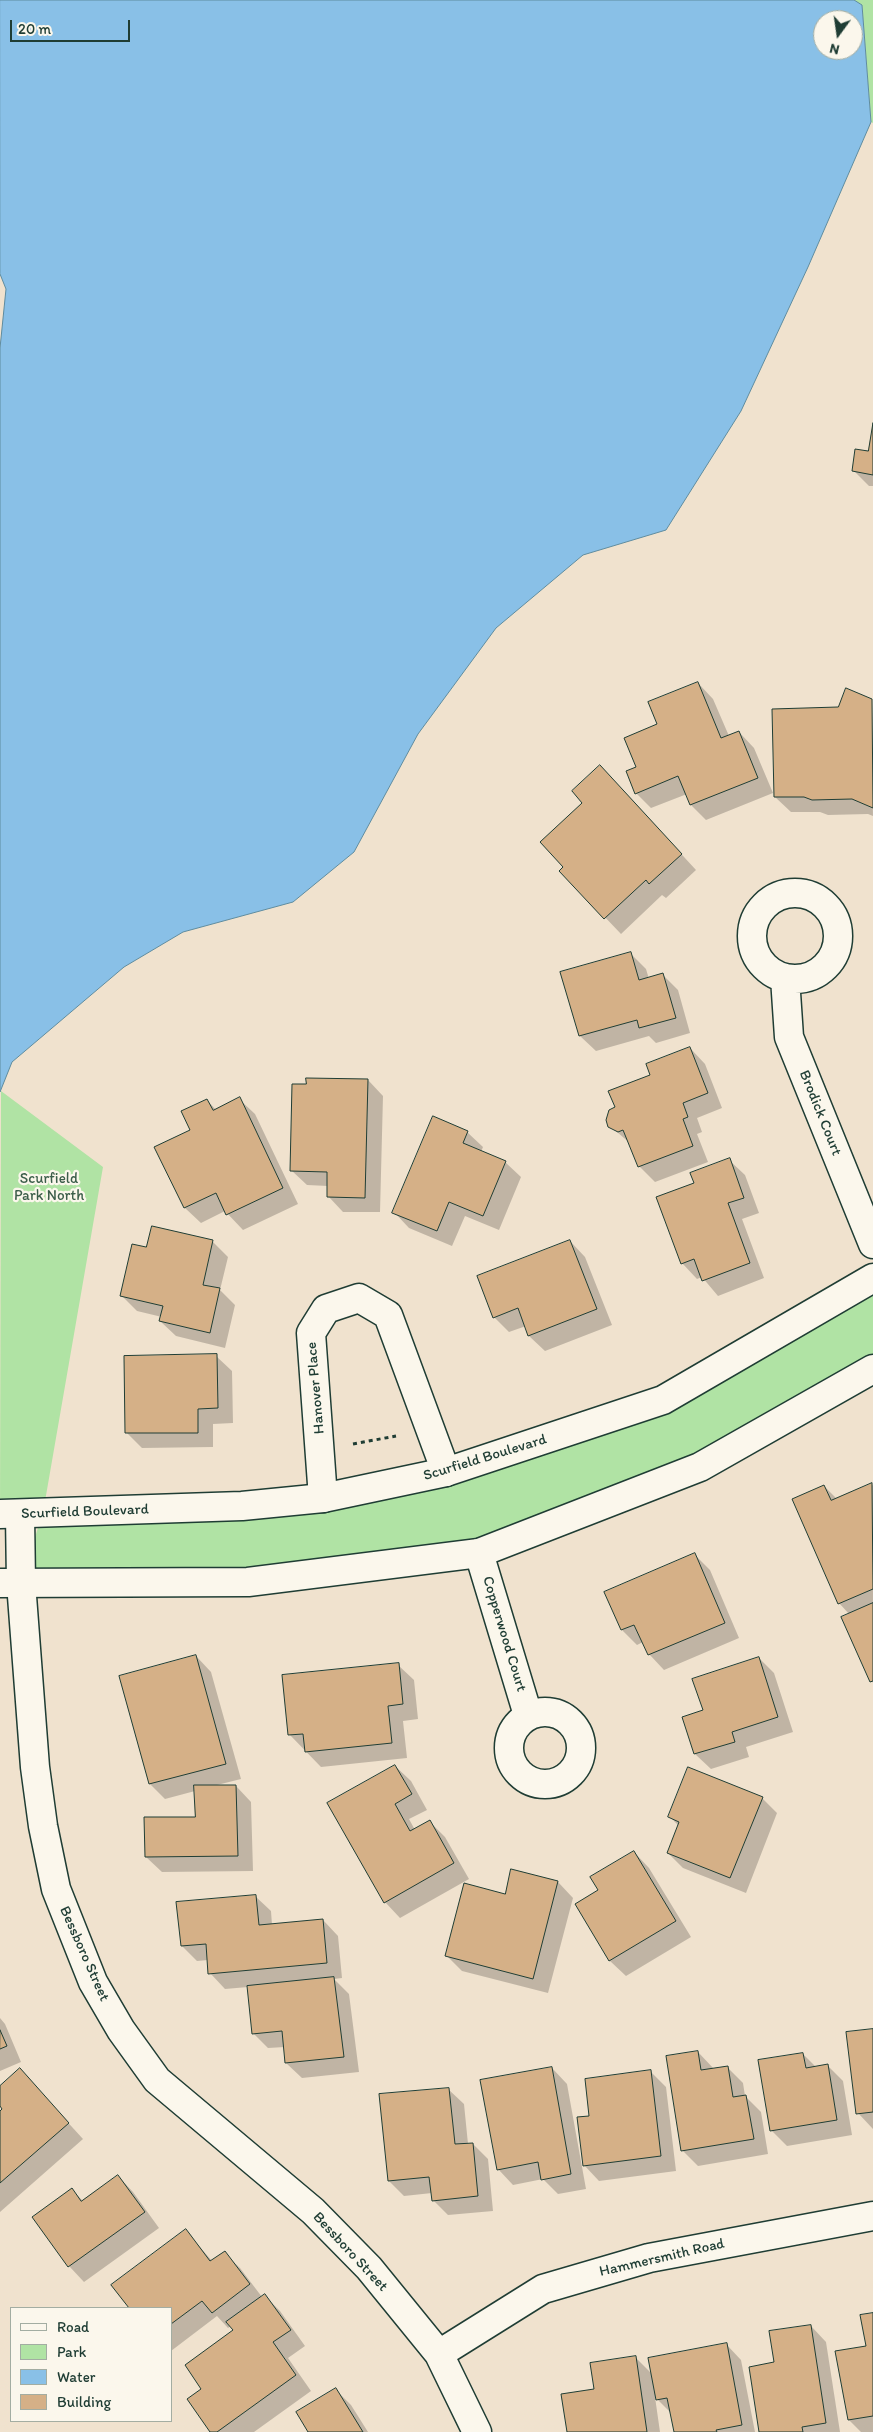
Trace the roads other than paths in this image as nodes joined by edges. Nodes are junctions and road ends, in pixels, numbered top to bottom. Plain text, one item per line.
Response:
1 (785, 978) dead end
2 (873, 1244) edge
3 (873, 1278) edge
4 (873, 1369) edge
5 (446, 1472) junction
6 (323, 1498) junction
7 (10, 1515) edge
8 (479, 1553) junction
9 (10, 1583) edge
10 (528, 1715) dead end
11 (873, 2216) edge
12 (439, 2354) junction
13 (477, 2432) edge

1 - 2 street, Brodick Court
3 - 5 street, Scurfield Boulevard
4 - 8 street
5 - 6 street, Scurfield Boulevard
5 - 6 street, Hanover Place
6 - 7 street, Scurfield Boulevard
7 - 9 street, Bessboro Street
8 - 9 street
8 - 10 street, Copperwood Court
9 - 12 street, Bessboro Street
11 - 12 street, Hammersmith Road
12 - 13 street, Bessboro Street

